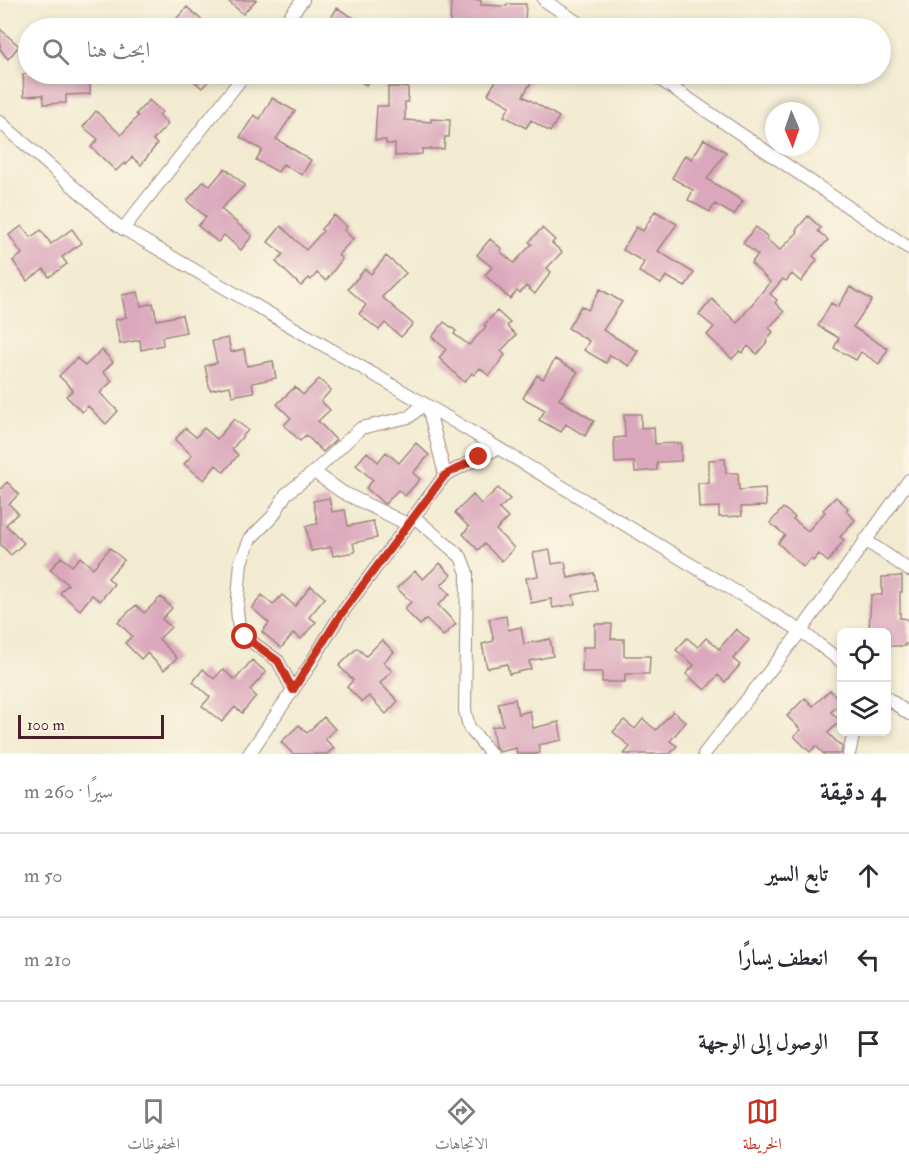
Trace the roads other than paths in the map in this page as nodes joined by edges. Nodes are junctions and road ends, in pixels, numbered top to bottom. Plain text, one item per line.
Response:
1 (303, 0) edge
2 (544, 0) edge
3 (288, 18) edge
4 (570, 18) edge
5 (237, 84) edge
6 (667, 84) edge
7 (0, 122) edge
8 (123, 229) junction
9 (909, 249) edge
10 (426, 405) junction
11 (498, 448) junction
12 (314, 472) junction
13 (445, 475) junction
14 (909, 480) edge
15 (410, 520) junction
16 (865, 540) junction
17 (909, 570) edge
18 (801, 631) junction
19 (837, 658) edge
20 (293, 690) junction
21 (891, 701) edge
22 (909, 714) edge
23 (853, 736) edge
24 (249, 754) edge
25 (491, 754) edge
26 (704, 754) edge
27 (849, 754) edge

1 - 3 street
2 - 4 street
5 - 8 street
6 - 9 street
7 - 8 street
8 - 10 street
10 - 11 street
10 - 12 street
10 - 13 street
11 - 13 street
11 - 18 street
12 - 15 street
12 - 20 street
13 - 15 street
14 - 16 street
15 - 20 street
15 - 25 street
16 - 17 street
16 - 18 street
18 - 19 street
18 - 26 street
20 - 24 street
21 - 22 street
23 - 27 street

